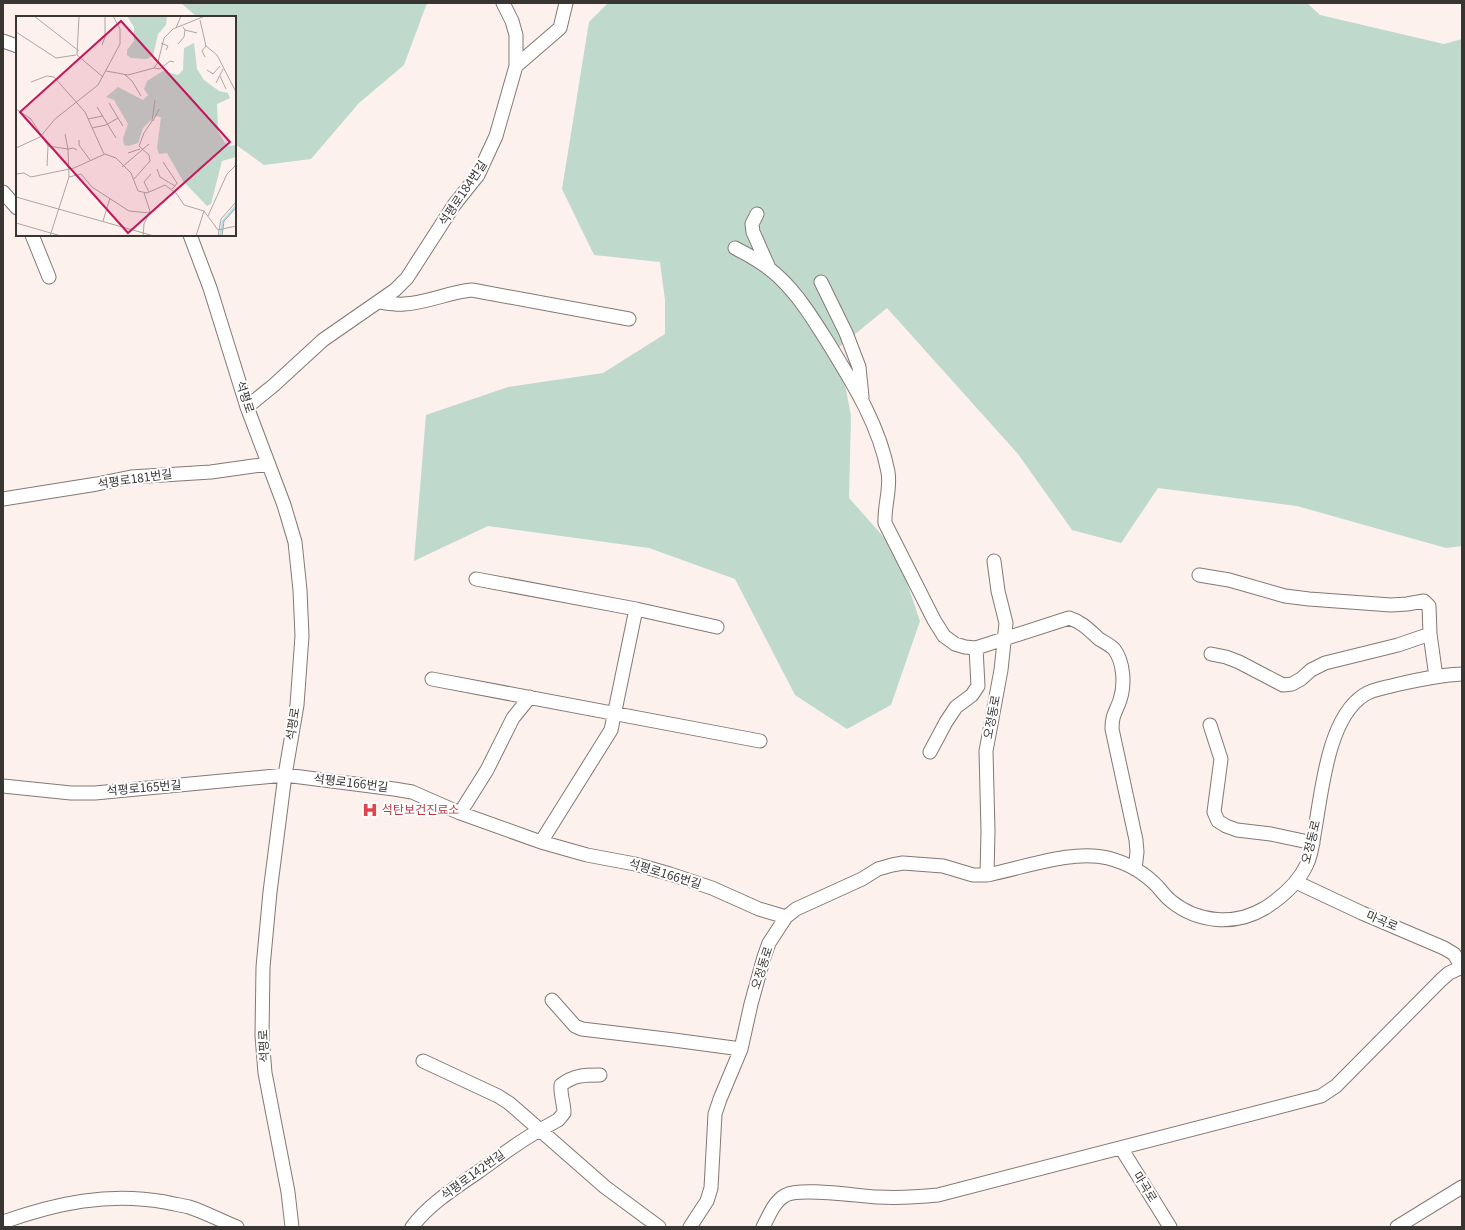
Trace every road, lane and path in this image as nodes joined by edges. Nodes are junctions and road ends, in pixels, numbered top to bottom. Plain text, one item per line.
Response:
1 (503, 3) edge
2 (566, 3) edge
3 (3, 41) edge
4 (16, 46) edge
5 (516, 66) junction
6 (3, 192) edge
7 (16, 207) edge
8 (756, 214) dead end
9 (32, 236) edge
10 (190, 236) edge
11 (735, 248) dead end
12 (769, 268) junction
13 (49, 278) dead end
14 (821, 282) dead end
15 (379, 302) junction
16 (629, 319) dead end
17 (863, 403) junction
18 (247, 407) junction
19 (268, 464) junction
20 (3, 499) edge
21 (994, 561) dead end
22 (1199, 575) dead end
23 (476, 579) dead end
24 (636, 609) junction
25 (716, 627) dead end
26 (1430, 634) junction
27 (1004, 639) junction
28 (976, 648) junction
29 (1211, 654) dead end
30 (1462, 674) edge
31 (1436, 677) junction
32 (432, 679) dead end
33 (530, 696) junction
34 (614, 714) junction
35 (1210, 725) dead end
36 (760, 741) dead end
37 (930, 752) dead end
38 (285, 775) junction
39 (3, 786) edge
40 (460, 813) junction
41 (541, 842) junction
42 (1313, 843) junction
43 (1135, 869) junction
44 (987, 875) junction
45 (1296, 882) junction
46 (786, 917) junction
47 (1462, 967) edge
48 (552, 1000) dead end
49 (741, 1049) junction
50 (423, 1060) dead end
51 (600, 1075) dead end
52 (540, 1130) junction
53 (1121, 1148) junction
54 (1462, 1187) edge
55 (3, 1222) edge
56 (237, 1227) edge
57 (292, 1227) edge
58 (412, 1227) edge
59 (659, 1227) edge
60 (690, 1227) edge
61 (763, 1227) edge
62 (1170, 1227) edge
63 (1397, 1227) edge

1 - 5 street, 석평로184번길
2 - 5 street
3 - 4 street
5 - 15 street, 석평로184번길
6 - 7 street
8 - 12 street
9 - 13 street
10 - 18 street, 석평로
11 - 12 street
12 - 17 street
14 - 17 street
15 - 16 street
15 - 18 street, 석평로184번길
17 - 28 street
18 - 19 street, 석평로
19 - 20 street, 석평로181번길
19 - 38 street, 석평로
21 - 27 street, 오정동로
22 - 26 street
23 - 24 street
24 - 25 street
24 - 34 street
26 - 29 street
26 - 31 street
27 - 28 street
27 - 43 street
27 - 44 street, 오정동로
28 - 37 street
30 - 31 street, 오정동로
31 - 42 street, 오정동로
32 - 33 street
33 - 34 street
33 - 40 street
34 - 36 street
34 - 41 street
35 - 42 street
38 - 39 street, 석평로165번길
38 - 40 street, 석평로166번길
38 - 57 street, 석평로
40 - 41 street, 석평로166번길
41 - 46 street, 석평로166번길
42 - 45 street, 오정동로
43 - 44 street, 오정동로
43 - 45 street, 오정동로
44 - 46 street, 오정동로
45 - 47 street, 마곡로
46 - 49 street, 오정동로
47 - 53 street
48 - 49 street
49 - 60 street, 오정동로
50 - 52 street
51 - 52 street, 석평로142번길
52 - 58 street, 석평로142번길
52 - 59 street
53 - 61 street
53 - 62 street, 마곡로
54 - 63 street
55 - 56 street

